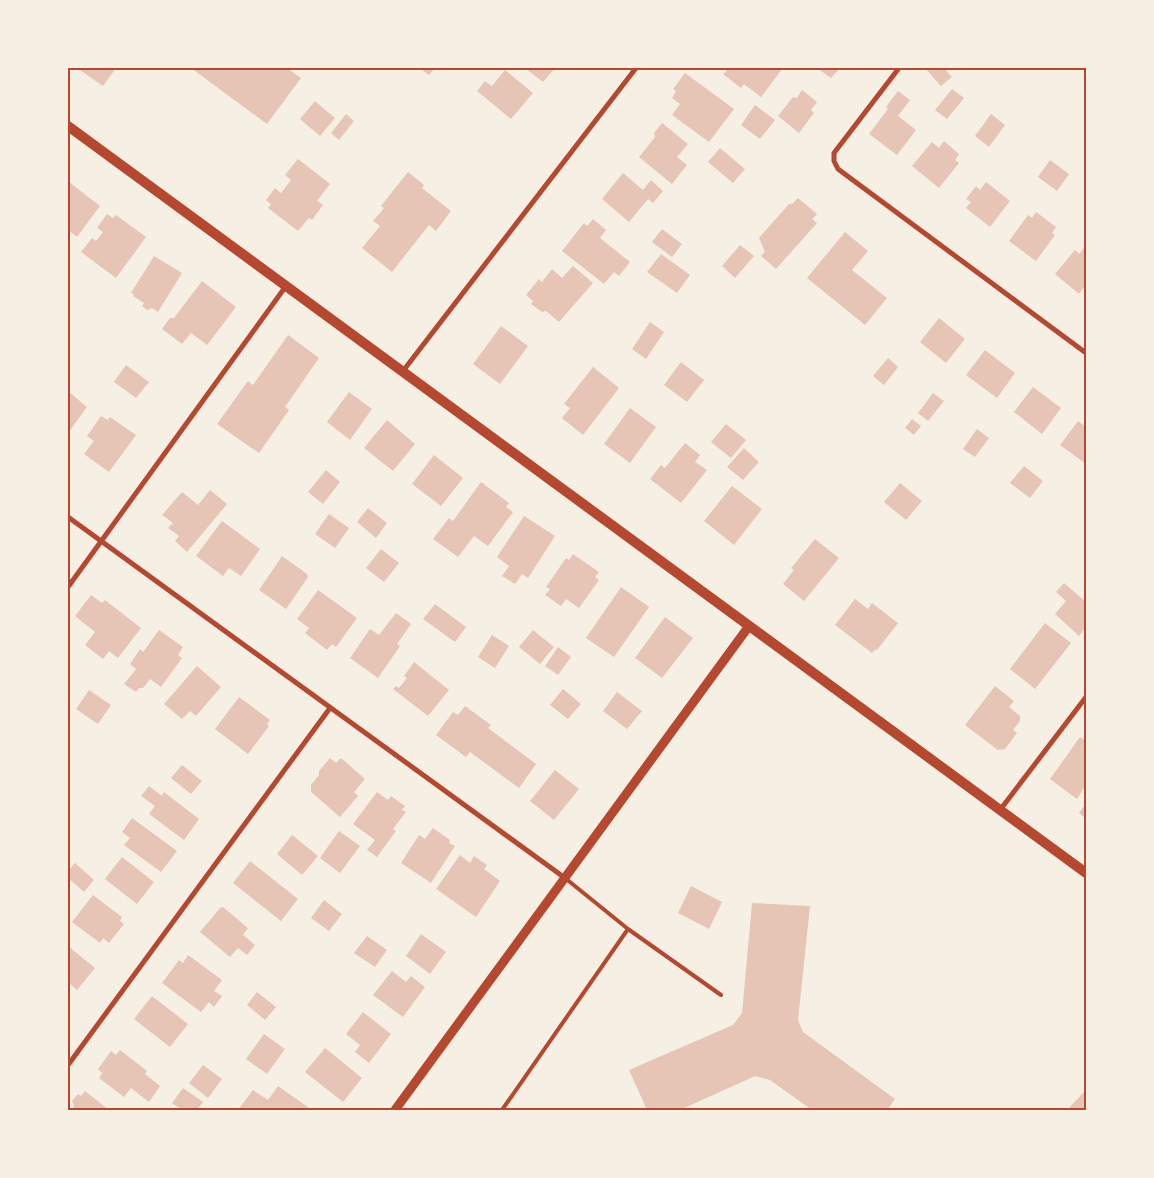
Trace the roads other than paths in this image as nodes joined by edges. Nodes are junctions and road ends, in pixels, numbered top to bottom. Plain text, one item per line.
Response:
1 (636, 68) edge
2 (899, 68) edge
3 (68, 126) edge
4 (286, 286) junction
5 (1086, 353) edge
6 (403, 371) junction
7 (68, 517) edge
8 (100, 541) junction
9 (68, 587) edge
10 (749, 626) junction
11 (1086, 697) edge
12 (330, 708) junction
13 (1000, 810) junction
14 (1086, 874) edge
15 (565, 878) junction
16 (628, 928) junction
17 (721, 995) dead end
18 (68, 1065) edge
19 (395, 1110) edge
20 (502, 1110) edge

1 - 6 street
2 - 5 street
3 - 4 main road
4 - 6 main road
4 - 8 street
6 - 10 main road
7 - 8 street
8 - 9 street
8 - 12 street
10 - 13 main road
10 - 15 street
11 - 13 street
12 - 15 street
12 - 18 street
13 - 14 main road
15 - 16 lane
15 - 19 street
16 - 17 lane
16 - 20 lane

